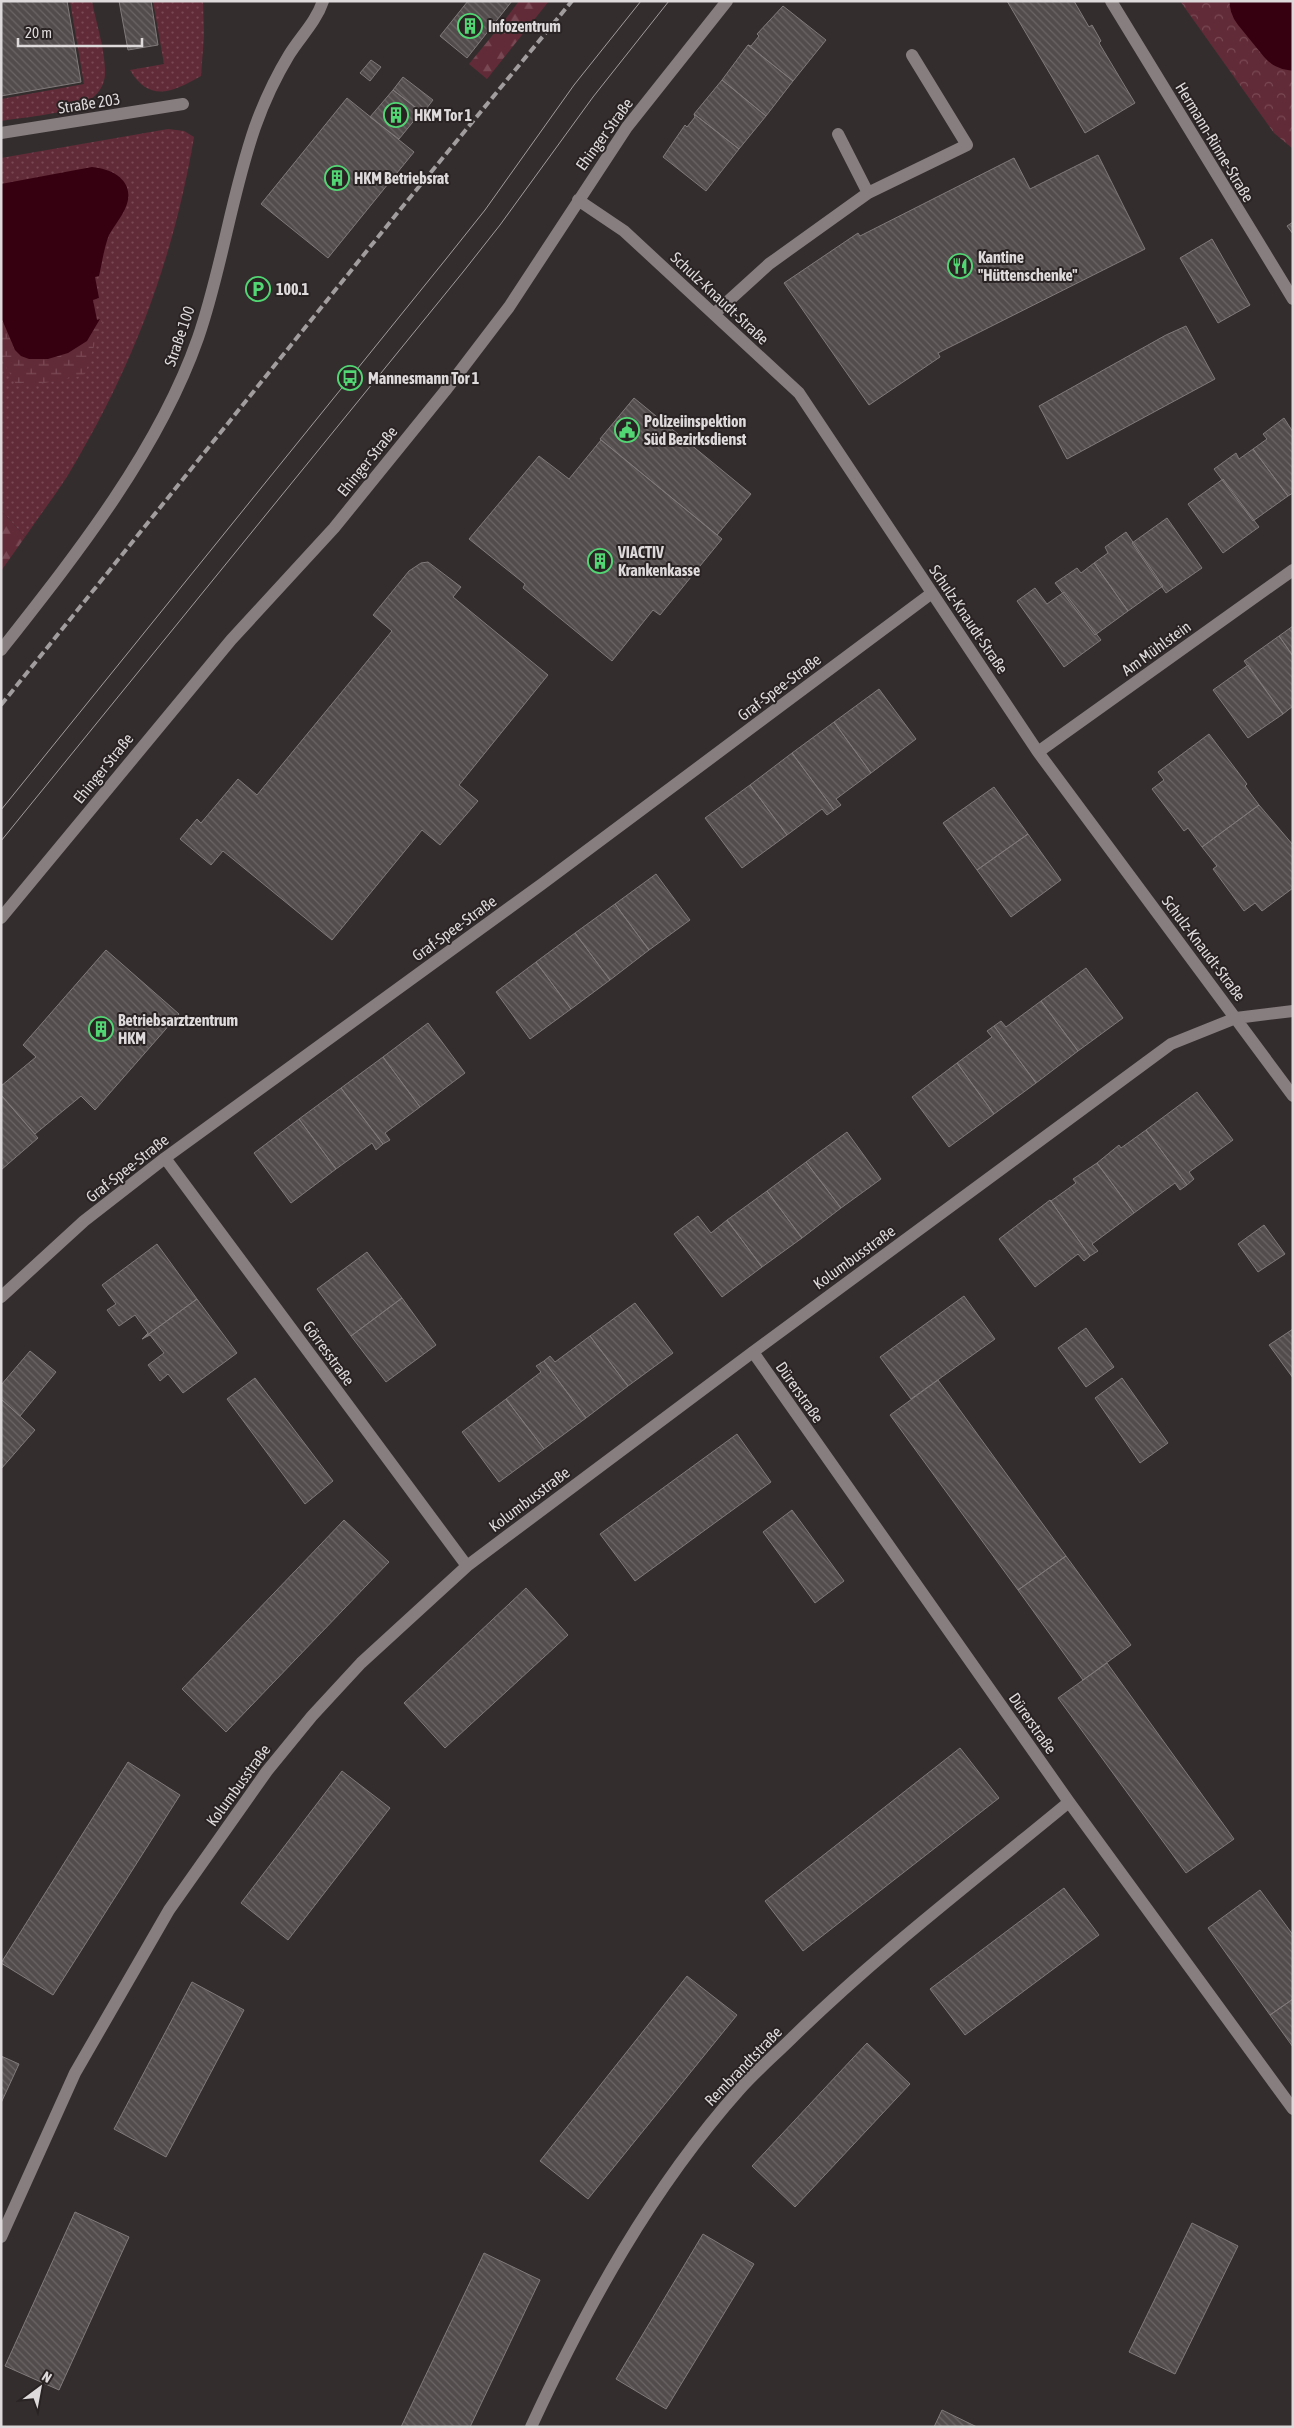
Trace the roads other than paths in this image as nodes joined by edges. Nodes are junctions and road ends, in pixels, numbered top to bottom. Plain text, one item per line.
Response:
1 (323, 1) edge
2 (727, 1) edge
3 (1111, 1) edge
4 (912, 55) dead end
5 (182, 104) dead end
6 (1, 133) edge
7 (838, 134) dead end
8 (868, 192) junction
9 (578, 200) junction
10 (1293, 298) edge
11 (714, 314) junction
12 (1293, 570) edge
13 (932, 593) junction
14 (1, 650) edge
15 (1038, 752) junction
16 (1, 918) edge
17 (1293, 1011) edge
18 (1236, 1018) junction
19 (1293, 1096) edge
20 (165, 1158) junction
21 (1, 1297) edge
22 (752, 1352) junction
23 (467, 1566) junction
24 (1069, 1802) junction
25 (1293, 2109) edge
26 (1, 2237) edge
27 (531, 2427) edge

1 - 14 street, Straße 100
2 - 9 street, Ehinger Straße
3 - 10 street, Hermann-Rinne-Straße
4 - 8 street
5 - 6 street, Straße 203
7 - 8 street
8 - 11 street
9 - 11 street, Schulz-Knaudt-Straße
9 - 16 street, Ehinger Straße
11 - 13 street, Schulz-Knaudt-Straße
12 - 15 street, Am Mühlstein
13 - 15 street, Schulz-Knaudt-Straße
13 - 20 street, Graf-Spee-Straße
15 - 18 street, Schulz-Knaudt-Straße
17 - 18 street, Kolumbusstraße
18 - 19 street, Schulz-Knaudt-Straße
18 - 22 street, Kolumbusstraße
20 - 21 street, Graf-Spee-Straße
20 - 23 street, Görresstraße
22 - 23 street, Kolumbusstraße
22 - 24 street, Dürerstraße
23 - 26 street, Kolumbusstraße
24 - 25 street, Dürerstraße
24 - 27 street, Rembrandtstraße

